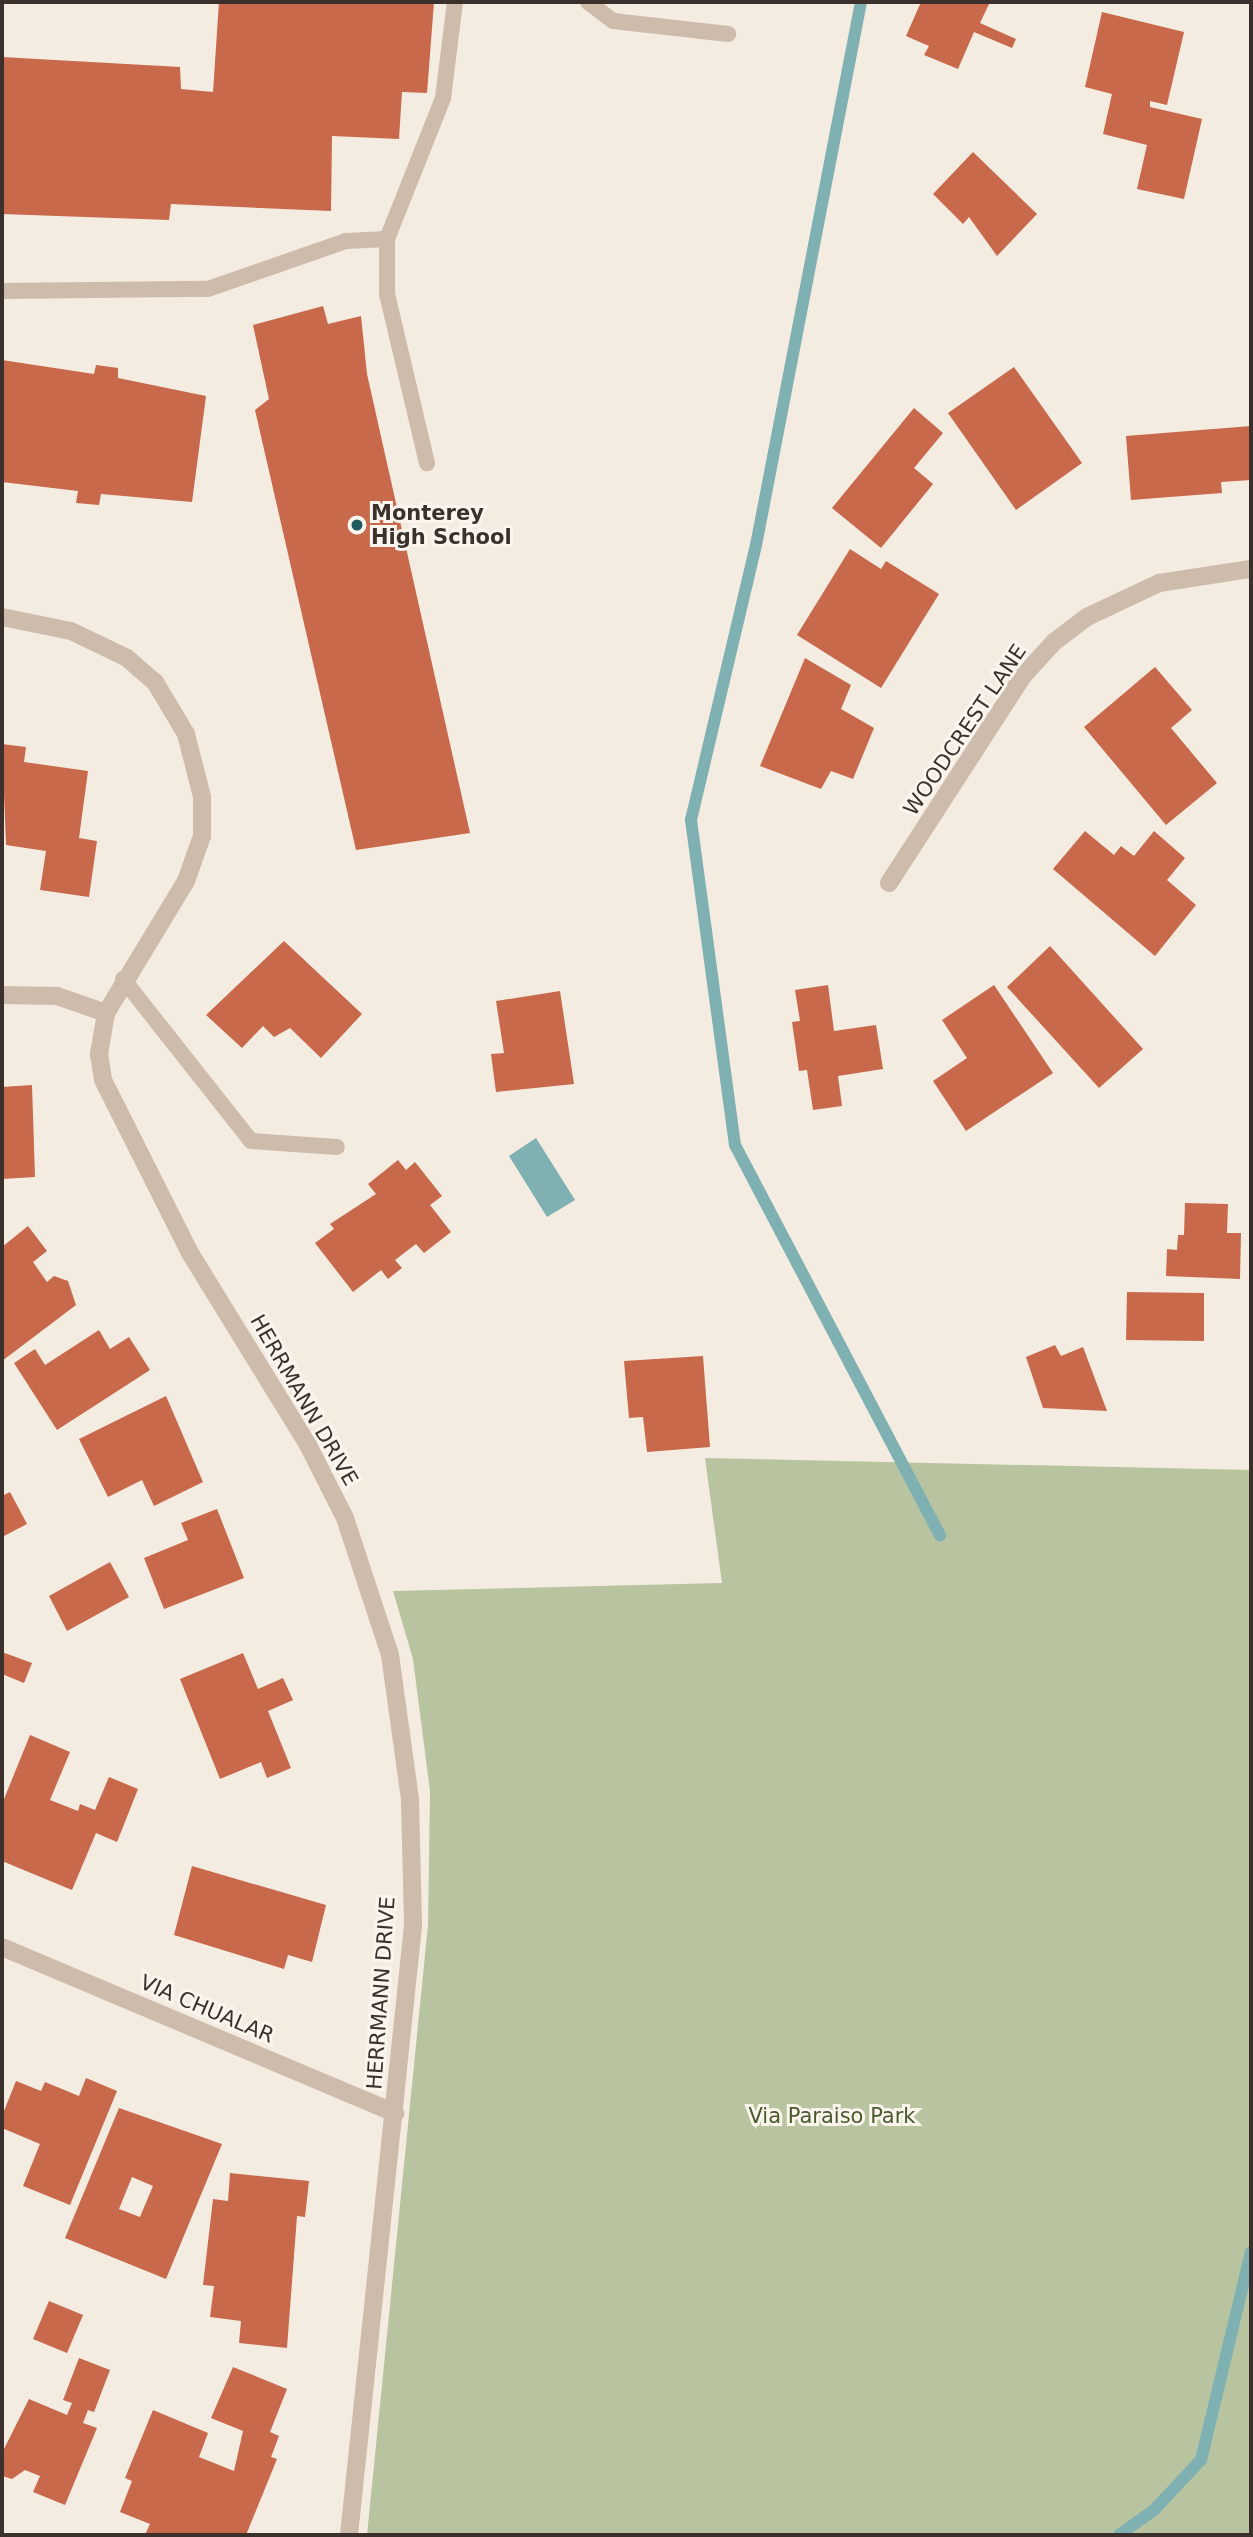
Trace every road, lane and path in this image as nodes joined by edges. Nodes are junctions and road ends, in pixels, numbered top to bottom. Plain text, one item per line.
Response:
1 (455, 2) edge
2 (588, 2) edge
3 (728, 34) dead end
4 (387, 239) junction
5 (2, 291) edge
6 (427, 463) dead end
7 (1251, 569) edge
8 (2, 617) edge
9 (889, 883) dead end
10 (123, 979) junction
11 (2, 995) edge
12 (106, 1013) junction
13 (337, 1147) dead end
14 (2, 1947) edge
15 (395, 2113) junction
16 (349, 2535) edge

1 - 4 lane
2 - 3 lane
4 - 5 lane
4 - 6 lane
7 - 9 street, WOODCREST LANE
8 - 10 street, HERRMANN DRIVE
10 - 12 street, HERRMANN DRIVE
10 - 13 lane
11 - 12 street
12 - 15 street, HERRMANN DRIVE
14 - 15 street, VIA CHUALAR
15 - 16 street, HERRMANN DRIVE

